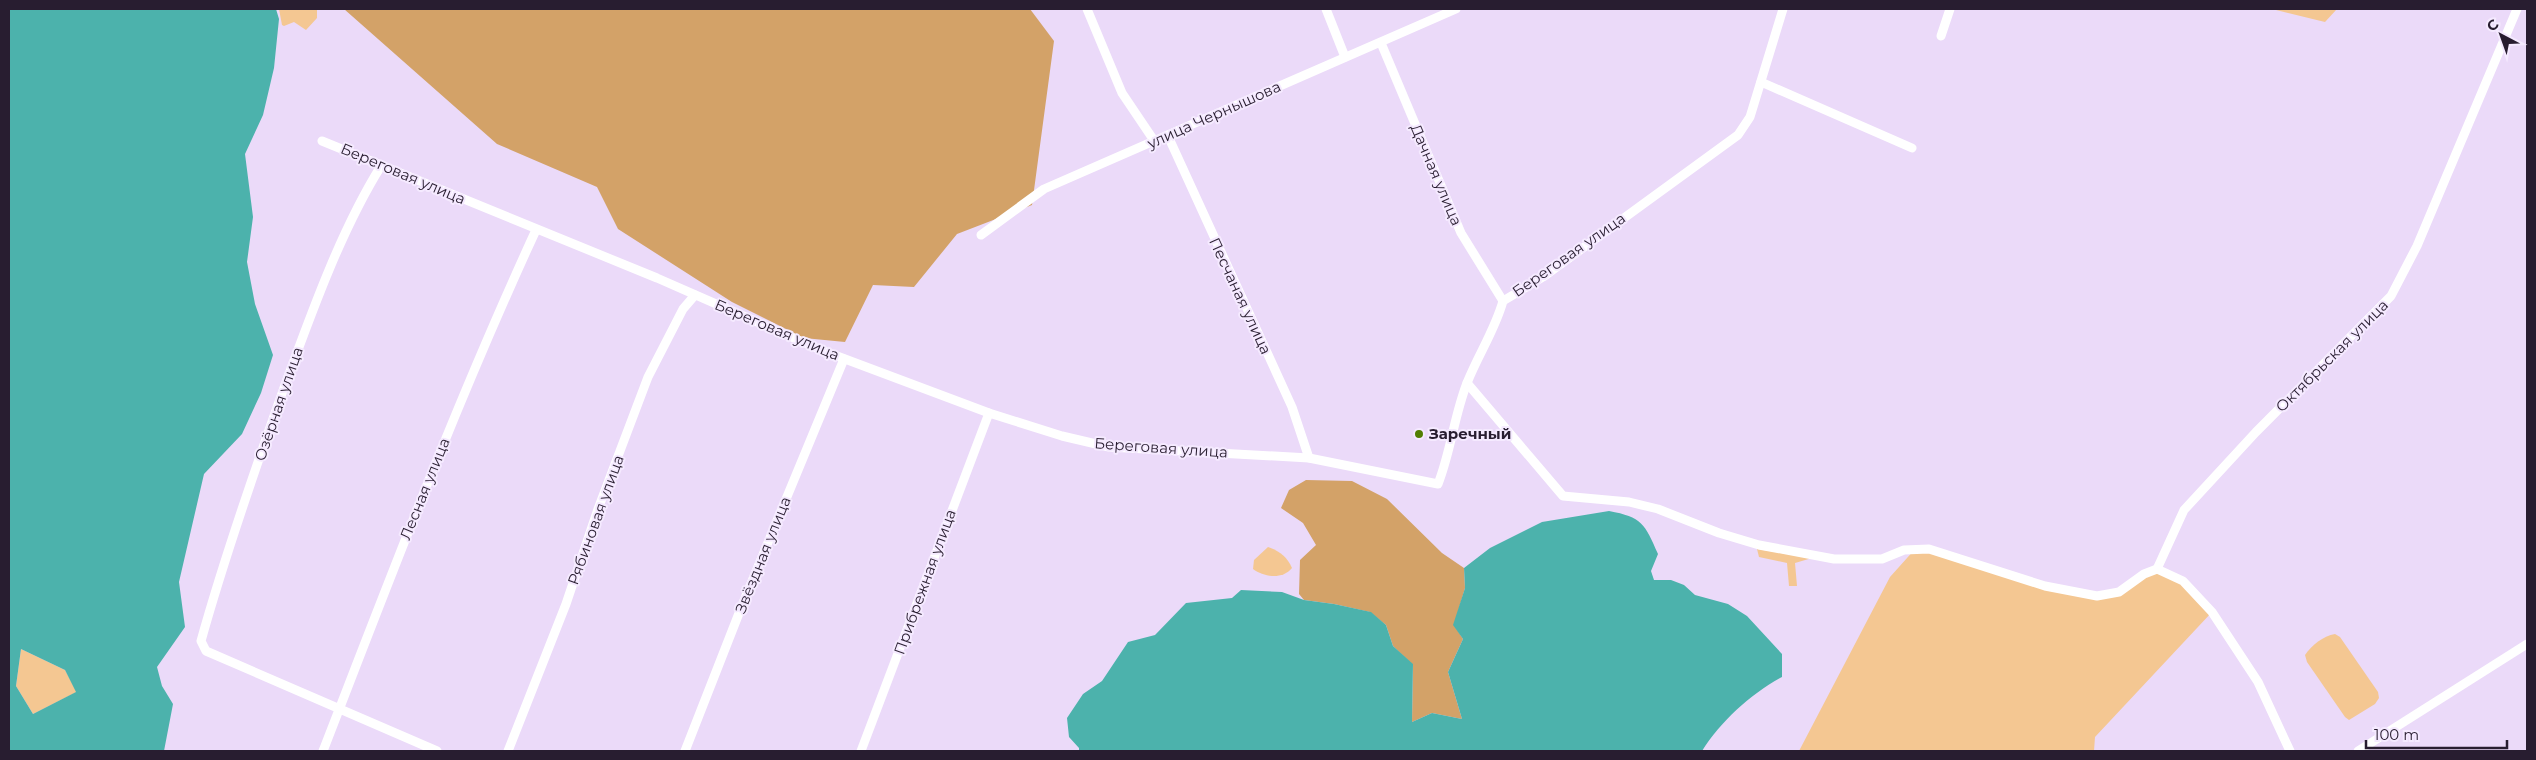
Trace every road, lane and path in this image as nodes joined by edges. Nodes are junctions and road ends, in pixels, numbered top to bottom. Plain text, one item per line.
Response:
1 (1087, 9) edge
2 (1326, 9) edge
3 (1456, 9) edge
4 (1783, 9) edge
5 (1950, 9) edge
6 (2517, 9) edge
7 (1941, 36) dead end
8 (1381, 43) junction
9 (1345, 57) junction
10 (1761, 82) junction
11 (1168, 136) junction
12 (322, 141) dead end
13 (1154, 142) junction
14 (1912, 148) dead end
15 (381, 166) junction
16 (536, 230) junction
17 (981, 235) dead end
18 (695, 295) junction
19 (1503, 301) junction
20 (844, 359) junction
21 (1467, 382) junction
22 (989, 413) junction
23 (1309, 458) junction
24 (2157, 569) junction
25 (2527, 644) edge
26 (340, 709) junction
27 (323, 751) edge
28 (437, 751) edge
29 (508, 751) edge
30 (685, 751) edge
31 (860, 751) edge
32 (2290, 751) edge
33 (2358, 751) edge

1 - 13 street
2 - 9 street
3 - 8 street, улица Чернышова
4 - 10 street, Береговая улица
5 - 7 street
6 - 24 street, Октябрьская улица
8 - 9 street, улица Чернышова
8 - 19 street, Дачная улица
9 - 11 street, улица Чернышова
10 - 14 street
10 - 19 street, Береговая улица
11 - 13 street, улица Чернышова
11 - 23 street, Песчаная улица
12 - 15 street, Береговая улица
13 - 17 street, улица Чернышова
15 - 16 street, Береговая улица
15 - 26 street, Озёрная улица
16 - 18 street, Береговая улица
16 - 26 street, Лесная улица
18 - 20 street, Береговая улица
18 - 29 street, Рябиновая улица
19 - 21 street, Береговая улица
20 - 22 street, Береговая улица
20 - 30 street, Звёздная улица
21 - 23 street, Береговая улица
21 - 24 street
22 - 23 street, Береговая улица
22 - 31 street, Прибрежная улица
24 - 32 street
25 - 33 street
26 - 27 street, Лесная улица
26 - 28 street

